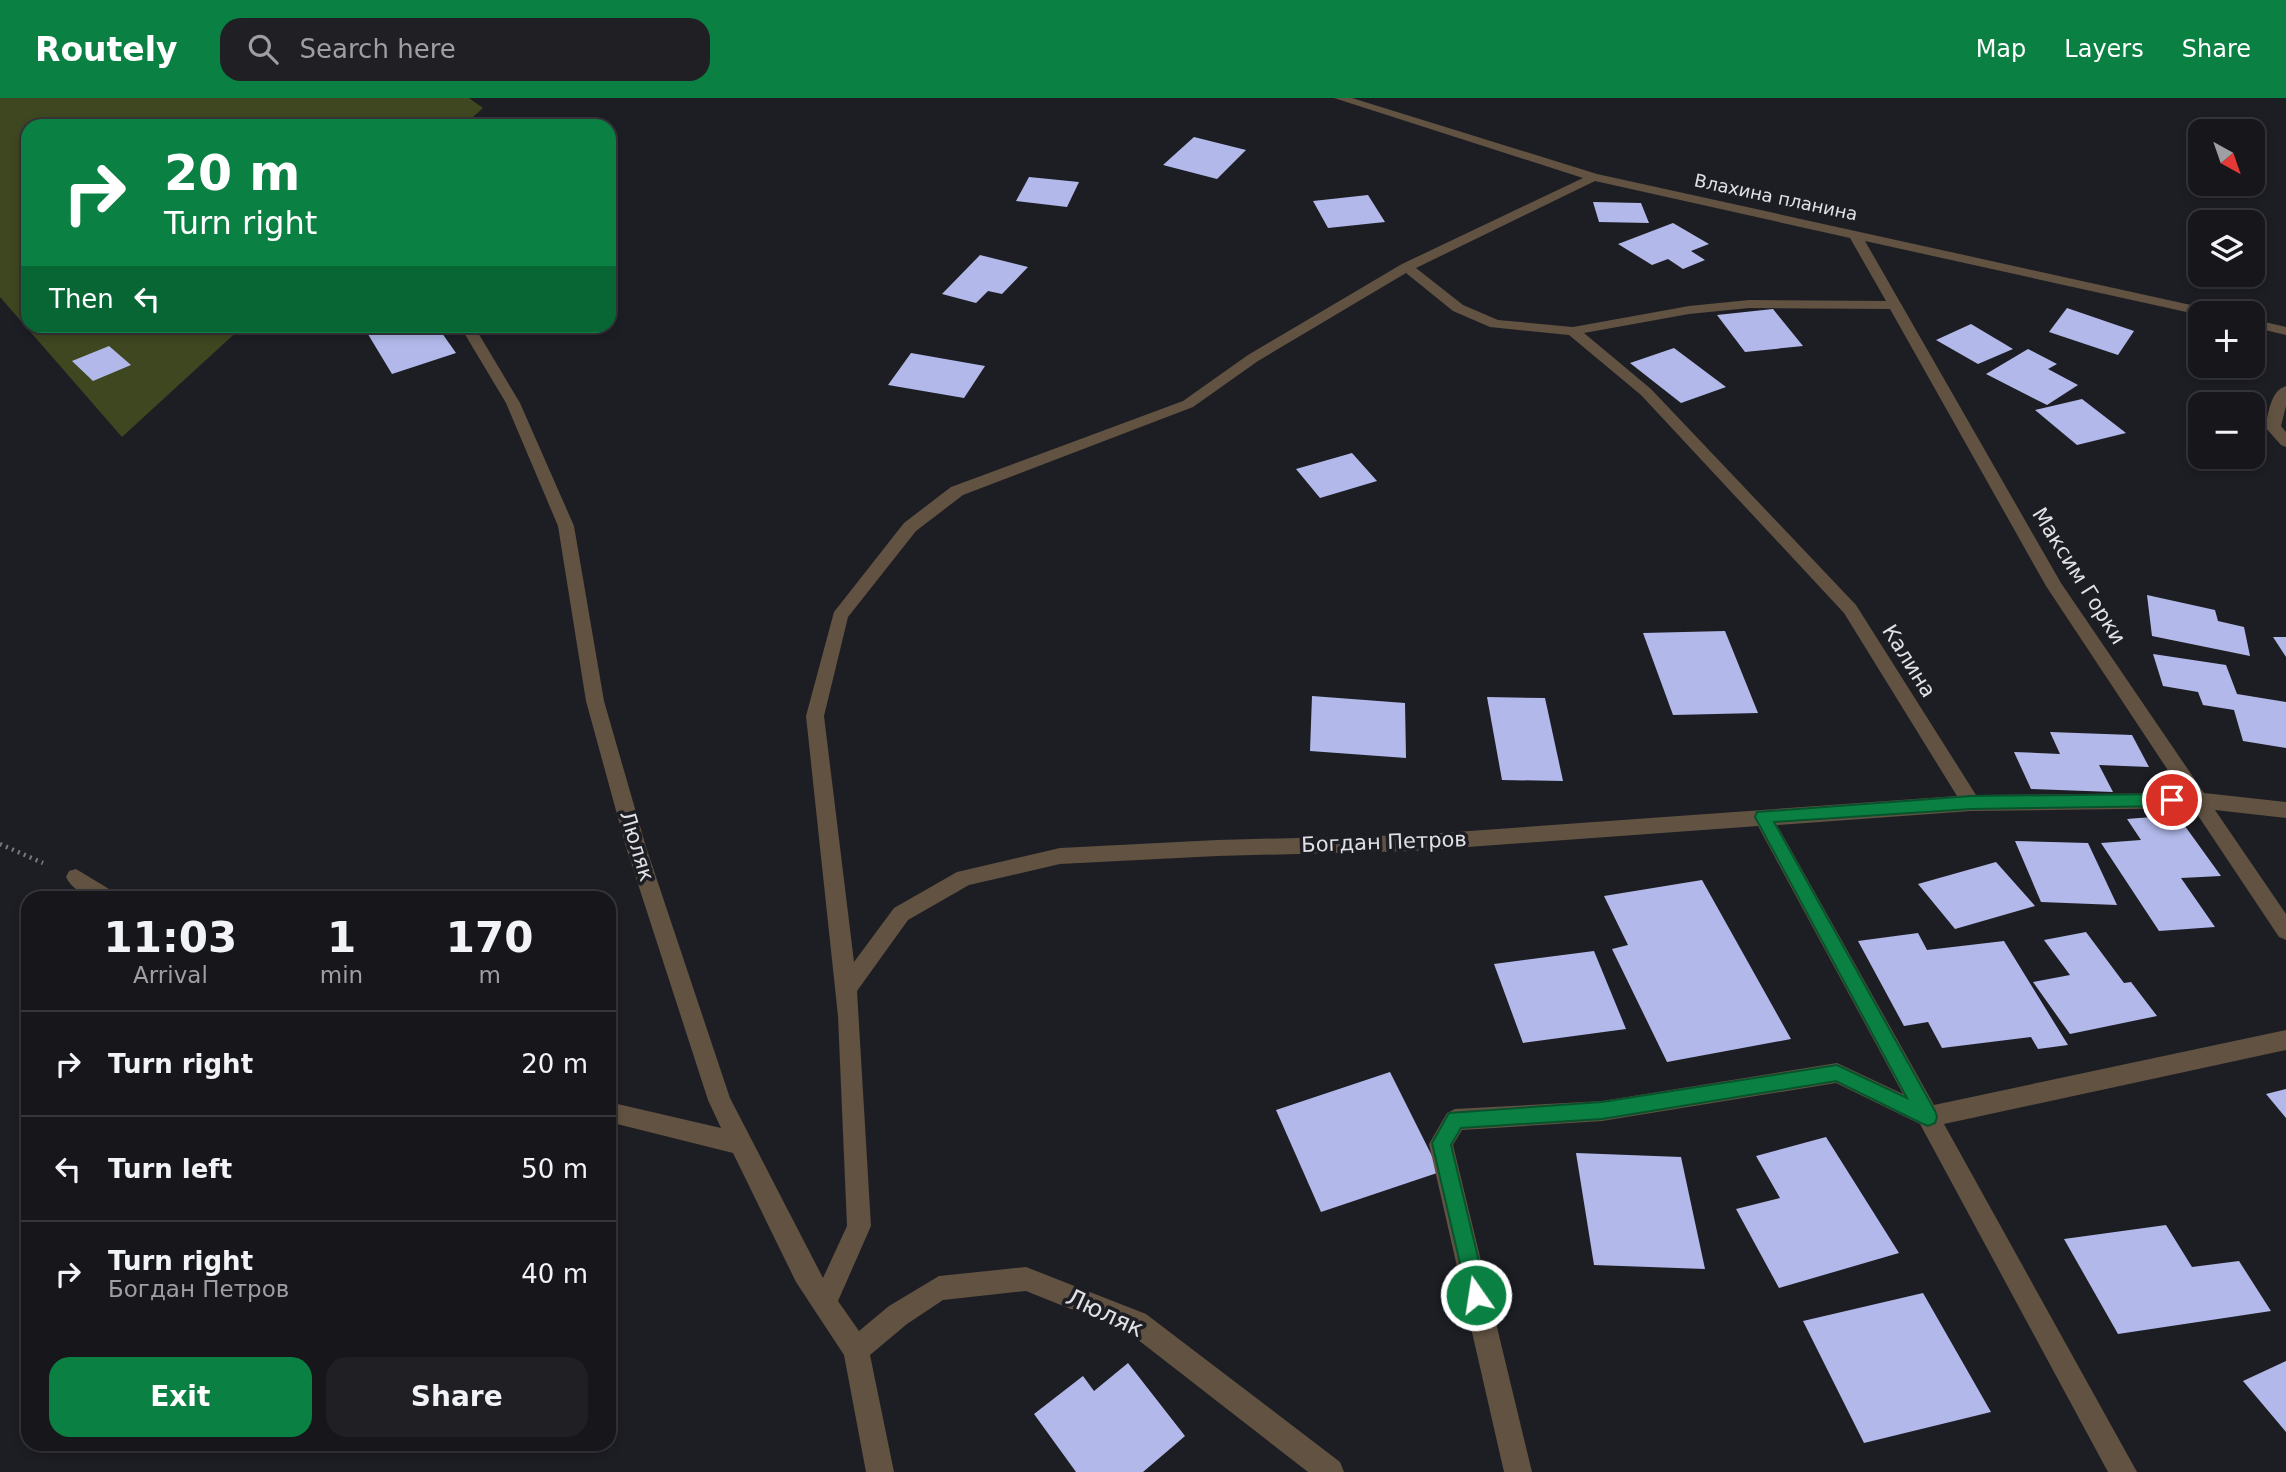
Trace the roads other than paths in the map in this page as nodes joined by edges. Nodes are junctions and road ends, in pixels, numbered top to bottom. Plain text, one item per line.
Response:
1 (1340, 98) edge
2 (1594, 177) junction
3 (1854, 233) junction
4 (1407, 267) junction
5 (1895, 305) junction
6 (2188, 308) edge
7 (2265, 326) edge
8 (1573, 331) junction
9 (2286, 331) edge
10 (471, 333) edge
11 (2286, 390) edge
12 (2286, 442) edge
13 (2197, 800) junction
14 (1971, 803) junction
15 (2286, 810) edge
16 (1763, 817) junction
17 (76, 877) road end
18 (97, 891) edge
19 (2286, 930) edge
20 (846, 989) junction
21 (2286, 1040) edge
22 (616, 1114) edge
23 (1928, 1117) junction
24 (741, 1144) junction
25 (825, 1303) junction
26 (856, 1350) junction
27 (880, 1472) edge
28 (1331, 1472) edge
29 (1518, 1472) edge
30 (2123, 1472) edge

1 - 2 street, Влахина планина
2 - 3 street, Влахина планина
2 - 4 street
3 - 5 street, Максим Горки
3 - 6 street, Влахина планина
4 - 8 street
4 - 20 street
5 - 8 street
5 - 13 street, Максим Горки
7 - 9 street
8 - 14 street, Калина
10 - 24 street, Люляк
11 - 12 street
13 - 14 street
13 - 15 street
13 - 19 street, Максим Горки
14 - 16 street, Богдан Петров
16 - 20 street, Богдан Петров
16 - 23 street
17 - 18 street
20 - 25 street
21 - 23 street
22 - 24 street
23 - 29 street
23 - 30 street
24 - 25 street, Люляк
25 - 26 street, Люляк
26 - 27 street, Люляк
26 - 28 street, Люляк

